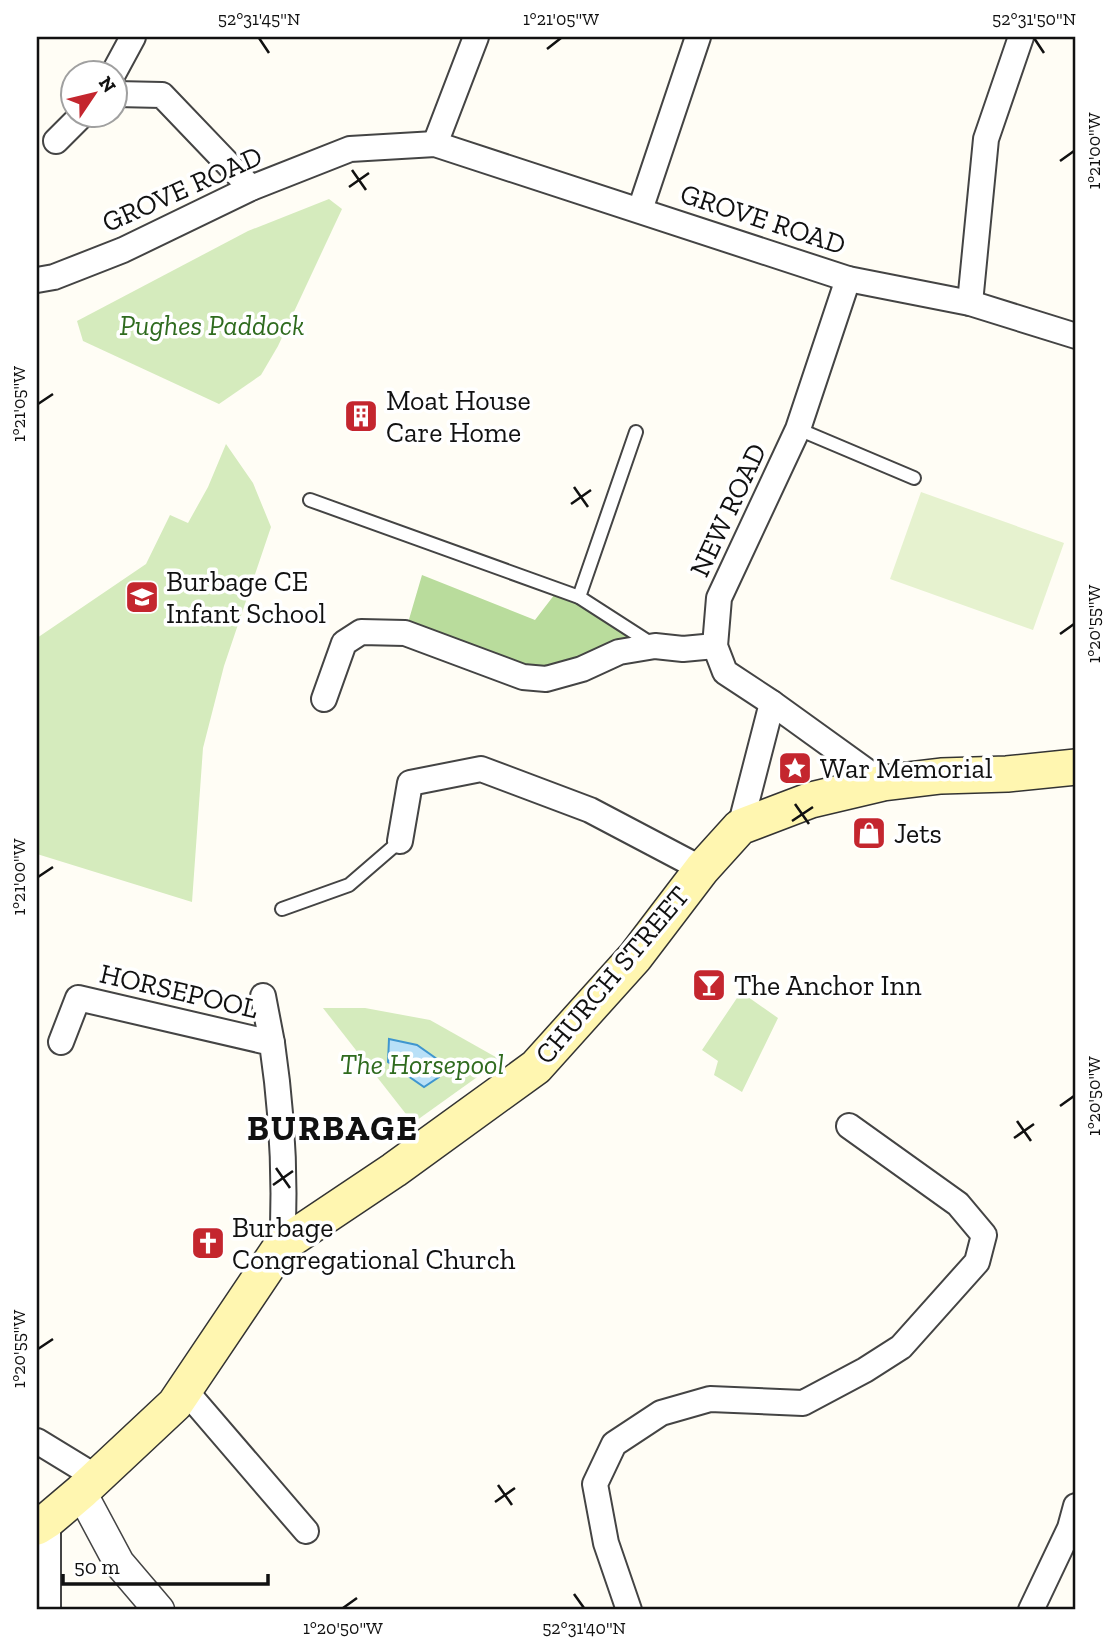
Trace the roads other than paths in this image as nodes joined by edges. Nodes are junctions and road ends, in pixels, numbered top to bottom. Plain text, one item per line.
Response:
1 (133, 37) edge
2 (477, 37) edge
3 (698, 37) edge
4 (1021, 37) edge
5 (121, 60) edge
6 (130, 94) edge
7 (67, 130) edge
8 (56, 141) dead end
9 (435, 144) junction
10 (251, 188) junction
11 (640, 210) junction
12 (848, 279) junction
13 (37, 280) edge
14 (970, 303) junction
15 (1076, 336) edge
16 (797, 429) junction
17 (636, 432) dead end
18 (914, 478) dead end
19 (310, 500) dead end
20 (579, 597) junction
21 (655, 646) junction
22 (715, 646) junction
23 (324, 699) dead end
24 (772, 703) junction
25 (1076, 767) edge
26 (883, 783) junction
27 (740, 827) junction
28 (400, 841) joint
29 (702, 869) junction
30 (282, 909) dead end
31 (263, 996) dead end
32 (61, 1042) dead end
33 (272, 1043) junction
34 (849, 1126) dead end
35 (282, 1245) junction
36 (184, 1390) junction
37 (37, 1441) edge
38 (88, 1484) junction
39 (1076, 1507) edge
40 (43, 1523) edge
41 (306, 1531) dead end
42 (48, 1610) edge
43 (159, 1610) edge
44 (629, 1610) edge
45 (1031, 1610) edge

1 - 5 street
2 - 9 street
3 - 11 street
4 - 14 street
6 - 10 street
7 - 8 street
9 - 10 street, GROVE ROAD
9 - 11 street, GROVE ROAD
10 - 13 street, GROVE ROAD
11 - 12 street, GROVE ROAD
12 - 14 street, GROVE ROAD
12 - 16 street, NEW ROAD
14 - 15 street, GROVE ROAD
16 - 18 lane
16 - 22 street, NEW ROAD
17 - 20 lane
19 - 20 lane
20 - 21 lane
21 - 22 street
21 - 23 street
22 - 24 street
24 - 26 street
24 - 27 street
25 - 26 main road, CHURCH STREET
26 - 27 main road, CHURCH STREET
27 - 29 main road, CHURCH STREET
28 - 29 street
28 - 30 lane
29 - 35 main road, CHURCH STREET
31 - 33 street, HORSEPOOL
32 - 33 street, HORSEPOOL
33 - 35 street, HORSEPOOL
34 - 44 street
35 - 36 main road, CHURCH STREET
36 - 38 main road, CHURCH STREET
36 - 41 street
37 - 38 street
38 - 40 main road, CHURCH STREET
38 - 43 street
39 - 45 street
40 - 42 street

